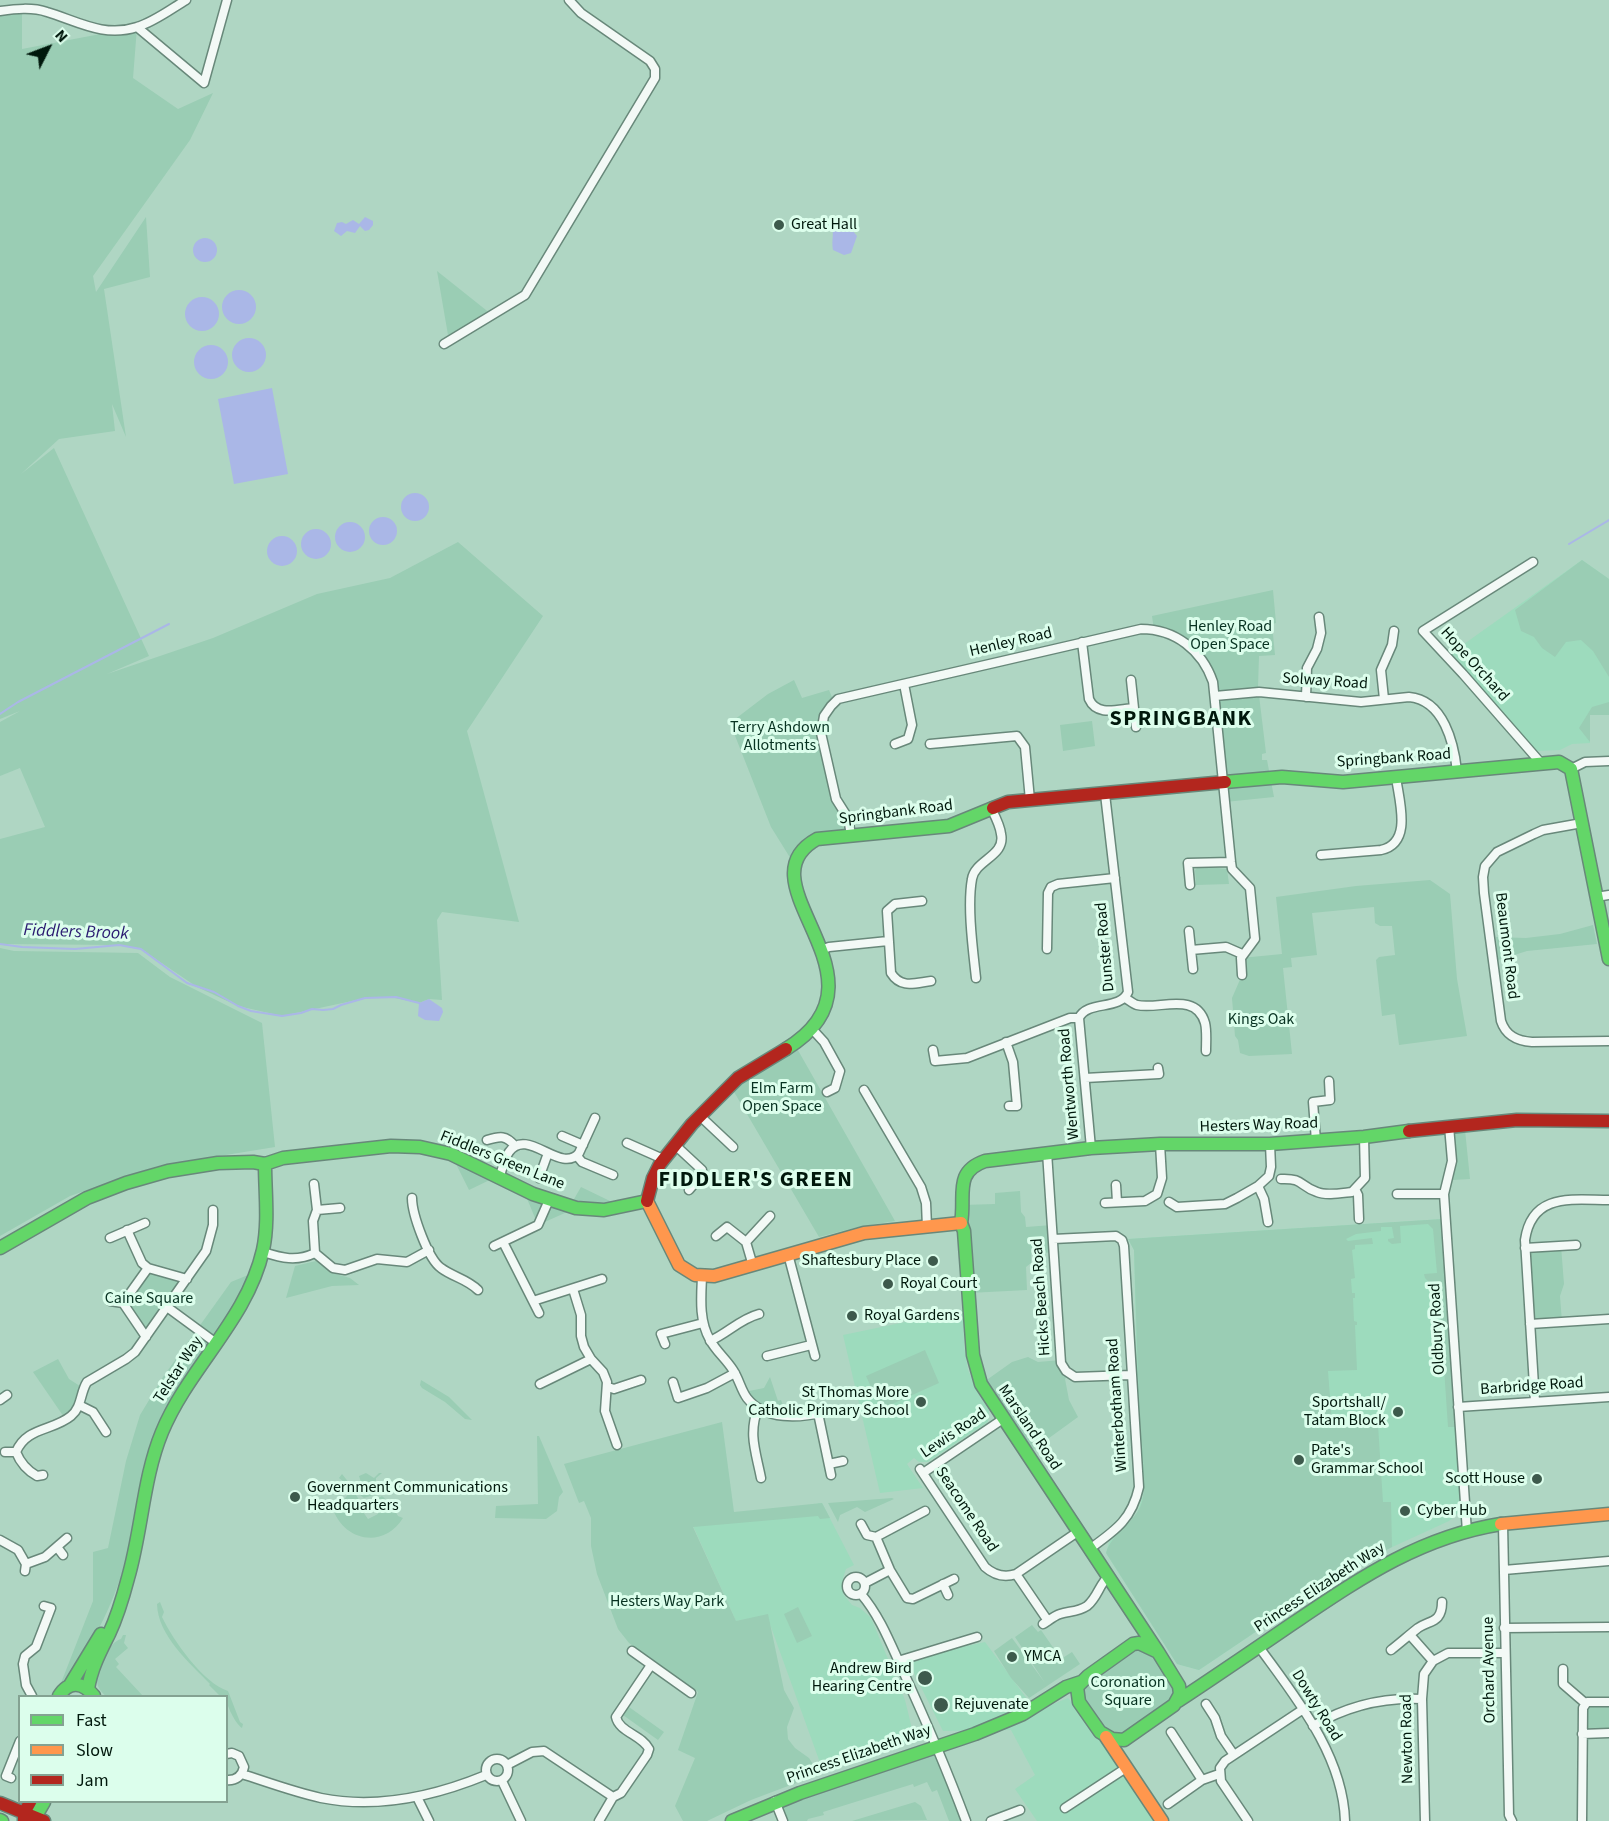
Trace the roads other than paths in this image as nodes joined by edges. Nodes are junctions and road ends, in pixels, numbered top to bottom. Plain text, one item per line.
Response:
1 (186, 0) edge
2 (227, 0) edge
3 (569, 0) edge
4 (0, 11) edge
5 (137, 27) junction
6 (444, 344) dead end
7 (1533, 562) dead end
8 (1319, 617) dead end
9 (1394, 631) dead end
10 (1082, 642) junction
11 (1131, 680) dead end
12 (904, 684) junction
13 (1215, 696) junction
14 (1306, 697) junction
15 (1384, 699) junction
16 (1134, 708) junction
17 (1136, 727) dead end
18 (895, 744) dead end
19 (930, 744) dead end
20 (1609, 761) edge
21 (1540, 762) junction
22 (1571, 769) junction
23 (1457, 771) junction
24 (1396, 777) junction
25 (1223, 783) junction
26 (1105, 794) junction
27 (1030, 800) junction
28 (991, 808) junction
29 (1582, 823) junction
30 (851, 835) junction
31 (1321, 855) dead end
32 (1231, 862) junction
33 (1115, 879) junction
34 (1190, 885) dead end
35 (1603, 896) edge
36 (922, 902) dead end
37 (1189, 931) dead end
38 (888, 941) junction
39 (821, 950) junction
40 (1047, 950) dead end
41 (1191, 950) junction
42 (1242, 954) junction
43 (1609, 959) edge
44 (1193, 969) dead end
45 (1242, 975) dead end
46 (976, 978) dead end
47 (931, 981) dead end
48 (1125, 998) junction
49 (1079, 1018) junction
50 (813, 1030) junction
51 (1609, 1041) edge
52 (1006, 1042) junction
53 (933, 1050) dead end
54 (1206, 1051) dead end
55 (845, 1056) dead end
56 (834, 1061) junction
57 (1158, 1068) dead end
58 (1085, 1078) junction
59 (1329, 1081) dead end
60 (864, 1090) dead end
61 (827, 1092) dead end
62 (1009, 1107) dead end
63 (700, 1116) junction
64 (1609, 1121) edge
65 (1449, 1126) junction
66 (602, 1127) dead end
67 (562, 1136) dead end
68 (1364, 1137) junction
69 (487, 1140) dead end
70 (1316, 1141) junction
71 (627, 1143) dead end
72 (1160, 1144) junction
73 (1270, 1144) junction
74 (583, 1145) junction
75 (675, 1145) junction
76 (515, 1146) junction
77 (733, 1147) dead end
78 (1091, 1148) junction
79 (1047, 1152) junction
80 (548, 1153) junction
81 (577, 1156) junction
82 (663, 1159) junction
83 (265, 1164) junction
84 (613, 1175) dead end
85 (539, 1178) dead end
86 (499, 1179) junction
87 (1281, 1179) dead end
88 (314, 1184) dead end
89 (1116, 1185) dead end
90 (1258, 1186) junction
91 (689, 1190) dead end
92 (1355, 1190) junction
93 (1397, 1194) dead end
94 (1444, 1194) junction
95 (412, 1198) dead end
96 (549, 1200) junction
97 (1609, 1200) edge
98 (647, 1202) junction
99 (1117, 1202) junction
100 (1105, 1203) dead end
101 (1169, 1203) dead end
102 (340, 1208) dead end
103 (213, 1210) dead end
104 (317, 1210) junction
105 (770, 1216) dead end
106 (1359, 1219) dead end
107 (145, 1222) dead end
108 (1268, 1222) dead end
109 (961, 1223) junction
110 (927, 1227) junction
111 (127, 1230) junction
112 (716, 1236) dead end
113 (110, 1238) dead end
114 (1053, 1239) junction
115 (746, 1242) junction
116 (1576, 1245) dead end
117 (0, 1248) edge
118 (1525, 1248) junction
119 (429, 1250) junction
120 (263, 1252) junction
121 (315, 1253) junction
122 (788, 1254) junction
123 (753, 1266) junction
124 (148, 1268) junction
125 (702, 1277) junction
126 (187, 1279) junction
127 (602, 1279) dead end
128 (573, 1289) junction
129 (478, 1290) dead end
130 (533, 1300) junction
131 (110, 1301) dead end
132 (123, 1303) junction
133 (167, 1307) junction
134 (539, 1313) dead end
135 (759, 1314) dead end
136 (1609, 1318) edge
137 (703, 1323) junction
138 (1530, 1324) junction
139 (146, 1337) junction
140 (710, 1341) junction
141 (216, 1343) junction
142 (664, 1344) dead end
143 (811, 1345) junction
144 (767, 1356) dead end
145 (815, 1356) dead end
146 (591, 1359) junction
147 (735, 1373) junction
148 (1131, 1375) junction
149 (641, 1380) dead end
150 (673, 1382) dead end
151 (540, 1384) dead end
152 (608, 1387) junction
153 (1609, 1397) edge
154 (1535, 1402) junction
155 (79, 1405) junction
156 (1458, 1407) junction
157 (758, 1408) junction
158 (1003, 1419) junction
159 (105, 1432) dead end
160 (617, 1445) dead end
161 (5, 1452) dead end
162 (16, 1452) junction
163 (843, 1461) dead end
164 (829, 1464) junction
165 (921, 1471) joint
166 (43, 1475) dead end
167 (831, 1475) dead end
168 (761, 1478) dead end
169 (926, 1511) dead end
170 (1609, 1514) edge
171 (861, 1524) dead end
172 (1503, 1524) junction
173 (1079, 1531) junction
174 (1467, 1532) junction
175 (67, 1538) dead end
176 (876, 1538) junction
177 (0, 1540) edge
178 (57, 1547) junction
179 (1091, 1548) junction
180 (63, 1555) dead end
181 (1609, 1561) edge
182 (890, 1570) junction
183 (1504, 1570) junction
184 (1016, 1574) junction
185 (1109, 1576) junction
186 (954, 1579) dead end
187 (865, 1583) junction
188 (943, 1584) junction
189 (861, 1594) junction
190 (948, 1595) dead end
191 (121, 1599) junction
192 (1442, 1602) dead end
193 (44, 1606) dead end
194 (1141, 1625) junction
195 (1504, 1628) junction
196 (1609, 1628) edge
197 (1410, 1635) junction
198 (977, 1637) dead end
199 (1133, 1644) junction
200 (1259, 1647) junction
201 (1391, 1650) dead end
202 (632, 1652) dead end
203 (1158, 1652) junction
204 (1504, 1653) junction
205 (898, 1660) junction
206 (1433, 1661) junction
207 (651, 1665) junction
208 (1563, 1669) dead end
209 (1081, 1682) junction
210 (70, 1685) junction
211 (1179, 1686) junction
212 (1199, 1688) junction
213 (1061, 1690) junction
214 (91, 1693) edge
215 (691, 1693) dead end
216 (35, 1695) edge
217 (60, 1695) edge
218 (1422, 1699) junction
219 (1178, 1701) junction
220 (1079, 1702) junction
221 (1609, 1702) edge
222 (1585, 1703) junction
223 (1206, 1704) dead end
224 (1302, 1710) junction
225 (1313, 1726) junction
226 (1171, 1732) dead end
227 (1609, 1733) edge
228 (1582, 1734) junction
229 (1106, 1737) junction
230 (1124, 1740) junction
231 (18, 1746) edge
232 (938, 1747) junction
233 (228, 1754) edge
234 (1234, 1755) junction
235 (1124, 1764) junction
236 (507, 1765) junction
237 (242, 1773) junction
238 (1219, 1774) junction
239 (486, 1775) junction
240 (11, 1778) dead end
241 (228, 1779) edge
242 (1202, 1780) junction
243 (502, 1781) junction
244 (417, 1797) junction
245 (613, 1797) junction
246 (775, 1801) junction
247 (0, 1803) edge
248 (30, 1803) edge
249 (45, 1803) edge
250 (46, 1803) edge
251 (1168, 1804) dead end
252 (1065, 1808) dead end
253 (1020, 1810) dead end
254 (32, 1819) edge
255 (1510, 1819) edge
256 (51, 1821) edge
257 (429, 1821) edge
258 (521, 1821) edge
259 (599, 1821) edge
260 (732, 1821) edge
261 (783, 1821) edge
262 (966, 1821) edge
263 (991, 1821) edge
264 (1162, 1821) edge
265 (1248, 1821) edge
266 (1345, 1821) edge
267 (1425, 1821) edge
268 (1582, 1821) edge

1 - 5 street
2 - 5 street
3 - 6 street
4 - 5 street
7 - 21 street, Hope Orchard
8 - 14 street
9 - 15 street
10 - 12 street, Henley Road
10 - 13 street, Henley Road
10 - 16 street
11 - 16 street
12 - 18 street
12 - 30 street, Henley Road
13 - 14 street, Solway Road
13 - 25 street, Henley Road
14 - 15 street, Solway Road
15 - 23 street, Solway Road
16 - 17 street
19 - 27 street
20 - 22 street
21 - 22 main road, Springbank Road
21 - 23 main road, Springbank Road
22 - 29 main road
23 - 24 main road, Springbank Road
24 - 25 main road, Springbank Road
24 - 31 street
25 - 26 main road, Springbank Road
25 - 32 street, Henley Road
26 - 27 main road, Springbank Road
26 - 33 street, Dunster Road
27 - 28 main road, Springbank Road
28 - 30 main road, Springbank Road
28 - 46 street
29 - 35 main road
29 - 51 street, Beaumont Road
30 - 39 main road, Springbank Road
32 - 34 street
32 - 42 street
33 - 40 street
33 - 48 street, Dunster Road
35 - 43 main road
36 - 38 street
37 - 41 street
38 - 39 street
38 - 47 street
39 - 50 main road, Springbank Road
41 - 42 street
41 - 44 street
42 - 45 street
48 - 49 street, Dunster Road
48 - 54 street
49 - 52 street, Dunster Road
49 - 58 street, Wentworth Road
50 - 56 street
50 - 63 main road, Springbank Road
52 - 53 street, Dunster Road
52 - 62 street
55 - 56 street
56 - 61 street
57 - 58 street
58 - 78 street, Wentworth Road
59 - 70 street
60 - 110 street
63 - 75 main road, Springbank Road
63 - 77 street
64 - 65 main road, Hesters Way Road
65 - 68 main road, Hesters Way Road
65 - 94 street, Oldbury Road
66 - 74 street
67 - 74 street
68 - 70 main road, Hesters Way Road
68 - 92 street
69 - 76 street
70 - 73 main road, Hesters Way Road
71 - 82 street
72 - 73 main road, Hesters Way Road
72 - 78 main road, Hesters Way Road
72 - 99 street
73 - 90 street
74 - 81 street
75 - 82 main road, Springbank Road
75 - 91 street
76 - 80 street
76 - 86 street
78 - 79 main road, Hesters Way Road
79 - 109 main road, Hesters Way Road
79 - 114 street, Hicks Beach Road
80 - 81 street
80 - 85 street
81 - 84 street
82 - 98 main road, Springbank Road
83 - 86 main road, Fiddlers Green Lane
83 - 117 main road, Fiddlers Green Lane
83 - 120 main road, Telstar Way
86 - 96 main road, Fiddlers Green Lane
87 - 92 street
88 - 104 street
89 - 99 street
90 - 101 street
90 - 108 street
92 - 106 street
93 - 94 street
94 - 156 street, Oldbury Road
95 - 119 street
96 - 98 main road, Fiddlers Green Lane
96 - 130 street
97 - 118 street
98 - 125 main road
99 - 100 street
102 - 104 street
103 - 126 street
104 - 121 street
105 - 115 street
107 - 111 street
109 - 110 main road
109 - 158 main road, Marsland Road
110 - 122 main road
111 - 113 street
111 - 124 street
112 - 115 street
114 - 148 street, Hicks Beach Road
114 - 148 street, Winterbotham Road
115 - 123 street
116 - 118 street
118 - 138 street
119 - 121 street
119 - 129 street
120 - 121 street
120 - 141 main road, Telstar Way
122 - 123 main road
122 - 143 street
123 - 125 main road
124 - 126 street
124 - 132 street
125 - 137 street
126 - 133 street
127 - 128 street
128 - 130 street
128 - 146 street
130 - 134 street
131 - 132 street
132 - 139 street
133 - 139 street
133 - 141 street
135 - 140 street
136 - 138 street
137 - 140 street
137 - 142 street
138 - 154 street
139 - 155 street
140 - 147 street
141 - 191 main road, Telstar Way
143 - 144 street
143 - 145 street
146 - 151 street
146 - 152 street
147 - 150 street
147 - 157 street
148 - 179 street, Winterbotham Road
149 - 152 street
152 - 160 street
153 - 154 street, Barbridge Road
154 - 156 street, Barbridge Road
155 - 159 street
155 - 162 street
156 - 174 street, Oldbury Road
157 - 164 street
157 - 168 street
158 - 165 street, Lewis Road
158 - 173 main road, Marsland Road
161 - 162 street
162 - 166 street
163 - 164 street
164 - 167 street
165 - 184 street, Seacome Road
169 - 176 street
170 - 172 main road, Princess Elizabeth Way
171 - 176 street
172 - 174 main road, Princess Elizabeth Way
172 - 183 street, Orchard Avenue
173 - 179 main road, Marsland Road
173 - 184 street
174 - 200 main road, Princess Elizabeth Way
175 - 178 street
176 - 182 street
177 - 178 street
178 - 180 street
179 - 185 main road, Marsland Road
181 - 183 street
182 - 187 street
182 - 188 street
183 - 195 street, Orchard Avenue
184 - 185 street
185 - 194 main road, Marsland Road
186 - 188 street
187 - 189 street
187 - 189 street
188 - 190 street
189 - 205 street
191 - 210 main road, Telstar Way
191 - 214 main road, Telstar Way
192 - 197 street
193 - 216 street
194 - 199 main road
194 - 203 main road, Marsland Road
195 - 196 street
195 - 204 street, Orchard Avenue
197 - 201 street
197 - 206 street
198 - 205 street
199 - 203 main road
199 - 209 main road
200 - 212 main road, Princess Elizabeth Way
200 - 224 street, Dowty Road
202 - 207 street
203 - 211 main road
204 - 206 street
204 - 255 street, Orchard Avenue
205 - 232 street
206 - 218 street, Newton Road
207 - 215 street
207 - 245 street
208 - 222 street
209 - 213 main road, Princess Elizabeth Way
209 - 220 main road
210 - 214 main road
210 - 217 main road, Telstar Way
211 - 212 main road
211 - 219 main road
212 - 219 main road, Princess Elizabeth Way
213 - 220 main road
213 - 232 main road, Princess Elizabeth Way
218 - 225 street
218 - 267 street, Newton Road
219 - 230 main road
220 - 229 main road
221 - 222 street
222 - 228 street
223 - 234 street
224 - 225 street, Dowty Road
224 - 234 street
225 - 266 street, Dowty Road
226 - 242 street
227 - 228 street
228 - 268 street
229 - 230 main road
229 - 235 main road
230 - 235 main road
231 - 240 street
232 - 246 main road, Princess Elizabeth Way
232 - 262 street
233 - 237 street
234 - 238 street
235 - 252 street
235 - 264 main road
236 - 239 street
236 - 243 street
236 - 245 street
237 - 241 street
237 - 244 street
238 - 242 street
238 - 265 street
239 - 243 street
239 - 244 street
242 - 251 street
243 - 258 street
244 - 257 street
245 - 259 street
246 - 260 main road, Princess Elizabeth Way
246 - 261 street
247 - 254 main road
248 - 254 main road
249 - 254 main road
250 - 256 main road
253 - 263 street

